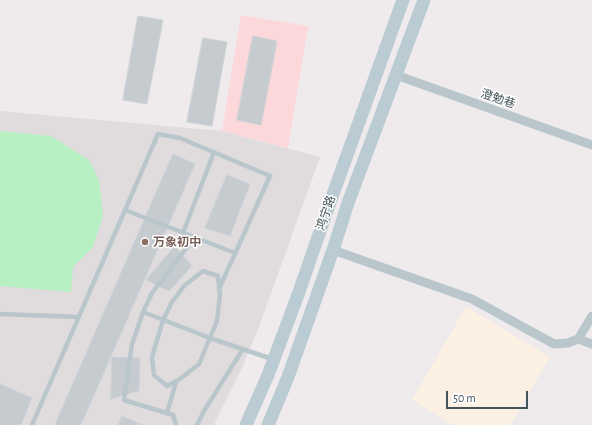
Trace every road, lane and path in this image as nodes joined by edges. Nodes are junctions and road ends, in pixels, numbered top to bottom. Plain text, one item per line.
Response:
1 (403, 0) edge
2 (424, 0) edge
3 (396, 75) junction
4 (592, 145) edge
5 (214, 152) junction
6 (125, 210) junction
7 (183, 233) junction
8 (195, 237) junction
9 (333, 250) junction
10 (235, 253) junction
11 (219, 289) junction
12 (143, 312) junction
13 (0, 314) edge
14 (592, 316) edge
15 (78, 318) junction
16 (163, 320) junction
17 (210, 338) junction
18 (578, 339) junction
19 (592, 344) edge
20 (243, 349) junction
21 (274, 359) junction
22 (176, 382) junction
23 (167, 413) junction
24 (32, 425) edge
25 (176, 425) edge
26 (198, 425) edge
27 (246, 425) edge
28 (268, 425) edge

1 - 21 main road, 鸿宁路
2 - 3 main road, 鸿宁路
3 - 4 street, 澄勉巷
3 - 9 main road, 鸿宁路
5 - 6 lane
5 - 7 lane
5 - 10 lane
6 - 7 lane
6 - 15 lane
7 - 8 lane
8 - 10 lane
8 - 12 lane
9 - 18 street
9 - 28 main road, 鸿宁路
10 - 11 lane
11 - 16 lane
11 - 17 lane
12 - 16 lane
12 - 23 lane
13 - 15 lane
14 - 18 street
15 - 24 lane
16 - 17 lane
16 - 22 lane
17 - 20 lane
17 - 22 lane
18 - 19 street
20 - 21 lane
20 - 26 lane
21 - 27 main road, 鸿宁路
22 - 23 lane
23 - 25 lane

